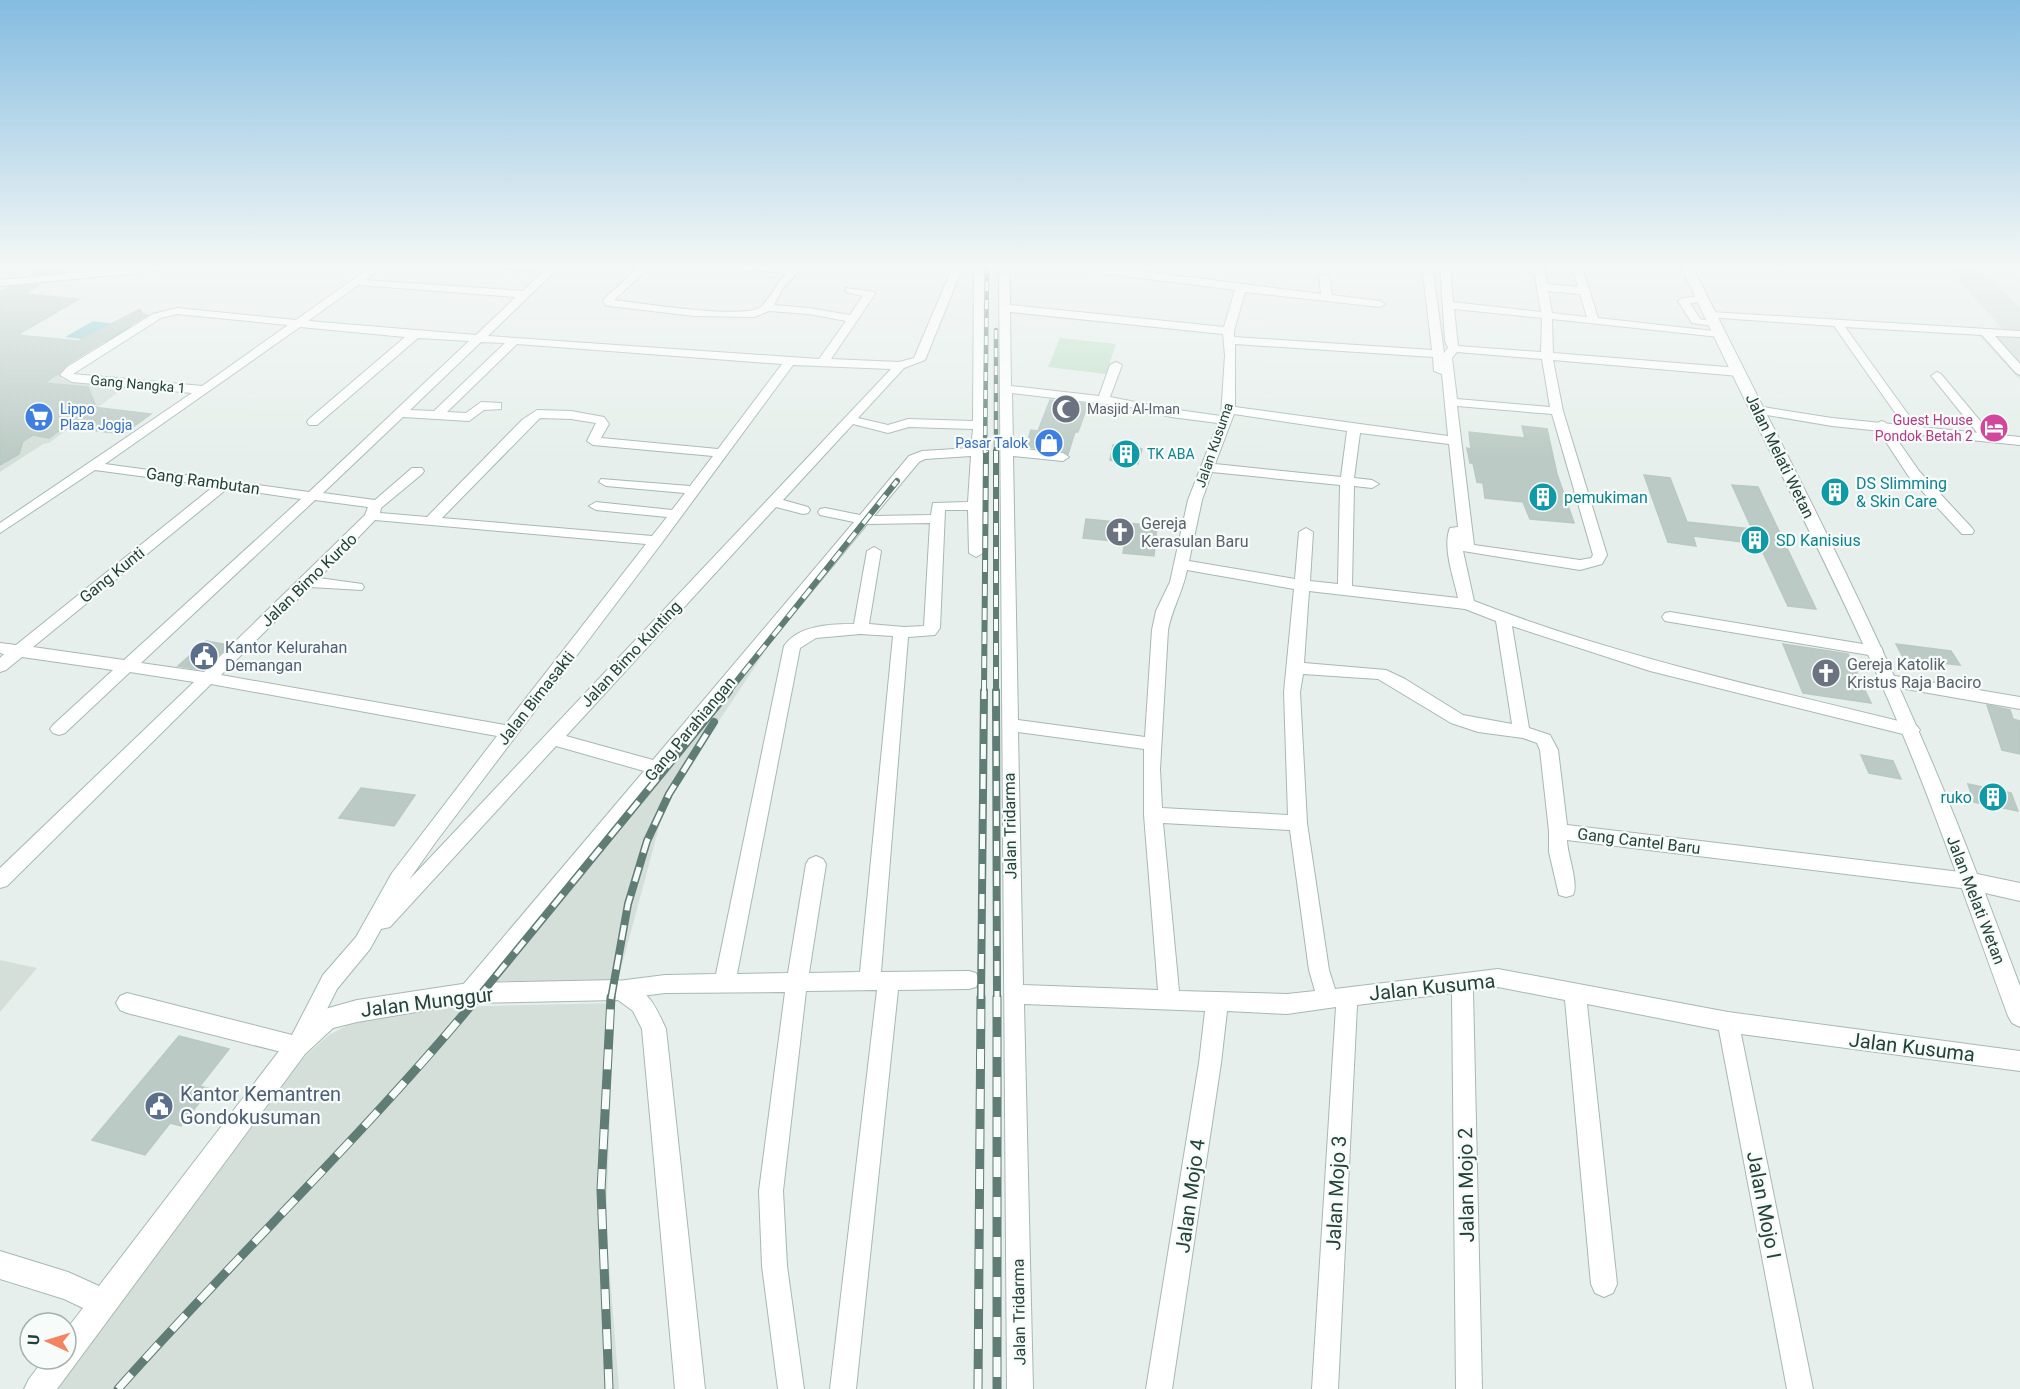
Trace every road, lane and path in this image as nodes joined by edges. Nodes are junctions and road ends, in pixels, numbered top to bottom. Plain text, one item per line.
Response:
1 (137, 329) edge
2 (288, 329) edge
3 (359, 329) edge
4 (491, 329) edge
5 (845, 329) edge
6 (932, 329) edge
7 (979, 329) edge
8 (1003, 329) edge
9 (1171, 329) edge
10 (1231, 329) edge
11 (1434, 329) edge
12 (1450, 329) edge
13 (1547, 329) edge
14 (1717, 329) edge
15 (1841, 329) edge
16 (1917, 329) edge
17 (1986, 333) junction
18 (415, 334) junction
19 (2020, 334) edge
20 (1229, 336) junction
21 (480, 340) junction
22 (514, 341) junction
23 (1454, 349) junction
24 (1437, 354) junction
25 (1547, 357) junction
26 (790, 361) junction
27 (823, 362) junction
28 (1116, 365) dead end
29 (900, 366) junction
30 (2020, 371) edge
31 (1739, 372) junction
32 (1937, 376) dead end
33 (1004, 389) junction
34 (204, 390) junction
35 (1103, 401) junction
36 (1453, 402) junction
37 (497, 406) dead end
38 (1758, 410) junction
39 (1557, 411) junction
40 (399, 413) junction
41 (437, 415) junction
42 (1227, 415) junction
43 (850, 420) junction
44 (313, 422) dead end
45 (979, 425) junction
46 (1881, 426) junction
47 (1912, 428) junction
48 (1354, 429) junction
49 (1987, 437) junction
50 (1449, 440) junction
51 (2020, 441) edge
52 (1005, 451) junction
53 (978, 452) junction
54 (721, 453) junction
55 (1064, 457) dead end
56 (94, 466) junction
57 (1206, 467) junction
58 (417, 471) dead end
59 (1347, 481) junction
60 (606, 482) dead end
61 (1372, 484) dead end
62 (224, 485) junction
63 (693, 490) junction
64 (312, 496) junction
65 (773, 502) junction
66 (596, 506) dead end
67 (975, 506) junction
68 (803, 510) dead end
69 (374, 511) junction
70 (825, 512) dead end
71 (675, 514) junction
72 (936, 519) junction
73 (863, 520) junction
74 (431, 521) junction
75 (0, 529) edge
76 (1966, 531) dead end
77 (1306, 532) dead end
78 (656, 541) junction
79 (874, 551) dead end
80 (976, 553) dead end
81 (1180, 564) junction
82 (307, 582) junction
83 (1301, 585) junction
84 (357, 587) dead end
85 (1345, 589) junction
86 (1467, 604) junction
87 (1670, 617) dead end
88 (1503, 618) junction
89 (861, 628) junction
90 (901, 632) junction
91 (0, 648) edge
92 (18, 651) junction
93 (1875, 651) junction
94 (0, 666) edge
95 (127, 666) junction
96 (1296, 668) junction
97 (207, 678) junction
98 (1889, 681) junction
99 (2020, 703) edge
100 (1009, 725) junction
101 (59, 729) dead end
102 (1521, 730) junction
103 (1911, 730) junction
104 (509, 732) junction
105 (552, 739) junction
106 (1153, 744) junction
107 (658, 768) junction
108 (1153, 815) junction
109 (1298, 823) junction
110 (1558, 831) junction
111 (816, 864) dead end
112 (0, 880) edge
113 (1969, 881) junction
114 (1566, 889) dead end
115 (2020, 892) edge
116 (363, 943) junction
117 (969, 980) dead end
118 (879, 981) junction
119 (1462, 981) junction
120 (725, 983) junction
121 (797, 983) junction
122 (618, 990) junction
123 (1575, 992) junction
124 (469, 993) junction
125 (1012, 994) junction
126 (1337, 998) junction
127 (1169, 999) junction
128 (1217, 1002) junction
129 (127, 1003) dead end
130 (2020, 1016) edge
131 (1728, 1022) junction
132 (297, 1046) junction
133 (2020, 1060) edge
134 (0, 1265) edge
135 (1604, 1284) dead end
136 (104, 1303) junction
137 (78, 1338) edge
138 (53, 1371) edge
139 (39, 1389) edge
140 (690, 1389) edge
141 (791, 1389) edge
142 (843, 1389) edge
143 (1020, 1389) edge
144 (1159, 1389) edge
145 (1325, 1389) edge
146 (1469, 1389) edge
147 (1800, 1389) edge

1 - 34 street, Gang Nangka 1
2 - 34 street
3 - 18 street
4 - 21 street
5 - 27 street
6 - 29 street, Jalan Bimo Kunting
7 - 45 street
8 - 33 street, Jalan Tridarma
9 - 20 street
10 - 20 street, Jalan Kusuma
11 - 24 street
12 - 23 street
13 - 25 street
14 - 31 street, Jalan Melati Wetan
15 - 47 street
16 - 17 street
17 - 19 street
17 - 30 street
18 - 21 street
18 - 44 street
20 - 24 street
20 - 42 street, Jalan Kusuma
21 - 22 street
21 - 40 street
22 - 26 street
22 - 41 street
23 - 25 street
23 - 36 street
24 - 50 street
25 - 31 street
25 - 39 street
26 - 27 street
26 - 54 street, Jalan Bimasakti
27 - 29 street
28 - 35 street
29 - 43 street, Jalan Bimo Kunting
31 - 38 street, Jalan Melati Wetan
32 - 49 street
33 - 35 street
33 - 52 street, Jalan Tridarma
34 - 56 street
35 - 42 street
36 - 39 street
36 - 39 street
37 - 41 street
38 - 46 street
38 - 93 street, Jalan Melati Wetan
40 - 41 street
40 - 64 street
42 - 48 street
42 - 57 street, Jalan Kusuma
43 - 45 street
43 - 65 street, Jalan Bimo Kunting
45 - 53 street
46 - 47 street
46 - 76 street
47 - 49 street
48 - 50 street
48 - 59 street
49 - 51 street
50 - 86 street
52 - 55 street
52 - 100 street, Jalan Tridarma
53 - 67 street
53 - 73 street, Gang Parahiangan
54 - 63 street, Jalan Bimasakti
54 - 74 street
56 - 62 street, Gang Rambutan
56 - 75 street
57 - 59 street
57 - 81 street, Jalan Kusuma
58 - 69 street, Jalan Bimo Kurdo
59 - 61 street
59 - 85 street
60 - 63 street
62 - 64 street, Gang Rambutan
62 - 92 street, Gang Kunti
63 - 71 street, Jalan Bimasakti
64 - 69 street
64 - 95 street
65 - 68 street
65 - 105 street, Jalan Bimo Kunting
66 - 71 street
67 - 72 street
67 - 80 street
69 - 74 street
69 - 82 street, Jalan Bimo Kurdo
70 - 73 street
71 - 78 street, Jalan Bimasakti
72 - 73 street
72 - 90 street
73 - 107 street, Gang Parahiangan
74 - 78 street
77 - 83 street
78 - 104 street, Jalan Bimasakti
79 - 89 street
81 - 83 street
81 - 106 street, Jalan Kusuma
82 - 84 street
82 - 97 street, Jalan Bimo Kurdo
83 - 85 street
83 - 96 street
85 - 86 street
86 - 88 street
87 - 93 street
88 - 102 street
88 - 103 street
89 - 90 street
89 - 120 street
90 - 118 street
91 - 92 street
92 - 94 street, Gang Kunti
92 - 95 street
93 - 98 street, Jalan Melati Wetan
95 - 97 street
95 - 101 street
96 - 102 street, Gang Cantel Baru
96 - 109 street
97 - 104 street
97 - 112 street, Jalan Bimo Kurdo
98 - 99 street
98 - 103 street, Jalan Melati Wetan
100 - 106 street
100 - 125 street, Jalan Tridarma
102 - 110 street, Gang Cantel Baru
103 - 113 street, Jalan Melati Wetan
104 - 116 street, Jalan Bimasakti
105 - 107 street
105 - 116 street, Jalan Bimo Kunting
106 - 108 street, Jalan Kusuma
107 - 124 street, Gang Parahiangan
108 - 109 street
108 - 127 street, Jalan Kusuma
109 - 126 street
110 - 113 street, Gang Cantel Baru
110 - 114 street
111 - 121 street
113 - 115 street
113 - 130 street, Jalan Melati Wetan
116 - 132 street, Jalan Bimasakti
117 - 118 street
118 - 121 street
118 - 142 street
119 - 123 street, Jalan Kusuma
119 - 126 street, Jalan Kusuma
119 - 146 street, Jalan Mojo 2
120 - 121 street
120 - 122 street
121 - 141 street
122 - 124 street, Jalan Munggur
122 - 140 street
123 - 131 street, Jalan Kusuma
123 - 135 street
124 - 132 street, Jalan Munggur
125 - 127 street, Jalan Kusuma
125 - 143 street, Jalan Tridarma
126 - 128 street, Jalan Kusuma
126 - 145 street, Jalan Mojo 3
127 - 128 street, Jalan Kusuma
128 - 144 street, Jalan Mojo 4
129 - 132 street
131 - 133 street, Jalan Kusuma
131 - 147 street, Jalan Mojo I
132 - 136 street, Jalan Munggur
134 - 136 street
136 - 137 street, Jalan Munggur
138 - 139 street

